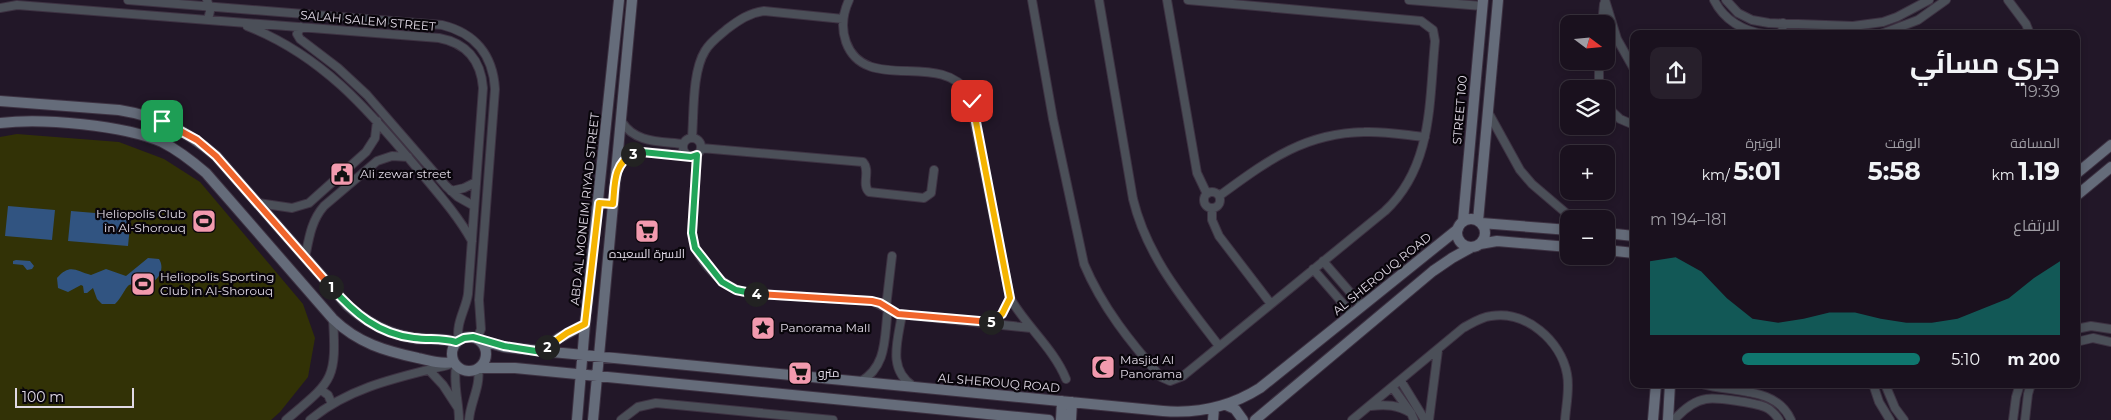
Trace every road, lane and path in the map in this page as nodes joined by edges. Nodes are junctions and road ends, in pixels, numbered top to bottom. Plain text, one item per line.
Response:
1 (128, 0) edge
2 (619, 0) edge
3 (632, 0) edge
4 (849, 0) edge
5 (1032, 0) edge
6 (1099, 0) edge
7 (1167, 0) edge
8 (1188, 0) edge
9 (1409, 0) edge
10 (1498, 0) edge
11 (1605, 0) edge
12 (1714, 0) edge
13 (1726, 0) edge
14 (1929, 0) edge
15 (1946, 0) edge
16 (2008, 0) edge
17 (164, 1) edge
18 (1468, 2) edge
19 (208, 3) edge
20 (1482, 3) edge
21 (0, 8) edge
22 (1603, 15) edge
23 (843, 19) junction
24 (208, 20) junction
25 (238, 22) junction
26 (1783, 23) junction
27 (301, 27) junction
28 (1747, 30) edge
29 (1782, 30) edge
30 (1892, 30) edge
31 (2028, 30) edge
32 (1630, 62) edge
33 (0, 101) edge
34 (608, 112) junction
35 (1488, 112) junction
36 (1615, 114) edge
37 (622, 118) junction
38 (377, 122) junction
39 (0, 123) edge
40 (1630, 123) edge
41 (1425, 137) junction
42 (692, 138) junction
43 (683, 144) junction
44 (2111, 145) edge
45 (696, 153) junction
46 (408, 157) junction
47 (2111, 167) edge
48 (617, 169) junction
49 (934, 170) dead end
50 (2080, 171) edge
51 (476, 182) junction
52 (242, 186) junction
53 (451, 191) junction
54 (2080, 193) edge
55 (1207, 194) junction
56 (1219, 196) junction
57 (229, 199) junction
58 (257, 203) junction
59 (599, 203) junction
60 (613, 204) junction
61 (474, 206) junction
62 (1212, 208) junction
63 (1562, 210) edge
64 (1479, 222) junction
65 (1460, 225) junction
66 (1560, 229) edge
67 (1615, 234) edge
68 (1630, 236) edge
69 (472, 241) junction
70 (1476, 245) junction
71 (1560, 246) edge
72 (1615, 251) edge
73 (1630, 254) edge
74 (892, 256) dead end
75 (305, 258) junction
76 (1323, 261) junction
77 (1313, 269) junction
78 (1010, 298) junction
79 (1271, 304) junction
80 (1362, 306) junction
81 (887, 308) junction
82 (902, 314) junction
83 (1352, 314) junction
84 (333, 319) junction
85 (989, 323) junction
86 (585, 324) junction
87 (1030, 328) junction
88 (2080, 328) edge
89 (2111, 329) edge
90 (478, 340) junction
91 (458, 341) junction
92 (2080, 341) edge
93 (2111, 342) edge
94 (1219, 346) junction
95 (1438, 350) junction
96 (542, 352) junction
97 (582, 355) junction
98 (598, 357) junction
99 (454, 364) junction
100 (479, 368) junction
101 (429, 370) junction
102 (581, 374) junction
103 (596, 376) junction
104 (1066, 379) dead end
105 (1401, 381) junction
106 (860, 382) junction
107 (915, 387) junction
108 (1393, 388) junction
109 (1656, 388) edge
110 (1670, 388) edge
111 (1705, 388) edge
112 (1721, 388) edge
113 (1875, 388) edge
114 (1887, 388) edge
115 (2019, 388) edge
116 (2030, 388) edge
117 (321, 390) junction
118 (1707, 398) junction
119 (1067, 402) junction
120 (332, 404) junction
121 (1226, 405) junction
122 (1369, 406) junction
123 (1214, 408) junction
124 (459, 411) junction
125 (1413, 417) edge
126 (286, 420) edge
127 (310, 420) edge
128 (459, 420) edge
129 (469, 420) edge
130 (577, 420) edge
131 (593, 420) edge
132 (621, 420) edge
133 (833, 420) edge
134 (1049, 420) edge
135 (1061, 420) edge
136 (1071, 420) edge
137 (1213, 420) edge
138 (1243, 420) edge
139 (1255, 420) edge
140 (1352, 420) edge
141 (1425, 420) edge
142 (1430, 420) edge
143 (1565, 420) edge
144 (1653, 420) edge
145 (1668, 420) edge
146 (1674, 420) edge
147 (1780, 420) edge
148 (1791, 420) edge
149 (1890, 420) edge
150 (1904, 420) edge
151 (2013, 420) edge
152 (2025, 420) edge

1 - 17 street, SALAH SALEM STREET
2 - 34 street, ABD AL MONEIM RIYAD STREET
3 - 37 street
4 - 23 street
5 - 94 street
6 - 94 street
7 - 55 street
8 - 41 street
9 - 18 street
10 - 35 street
11 - 22 street
11 - 32 street
12 - 28 street
13 - 26 street
14 - 26 street
15 - 30 street
16 - 31 street
17 - 19 street, SALAH SALEM STREET
18 - 20 street
19 - 24 street
19 - 90 street, SALAH SALEM STREET
20 - 65 street, STREET 100
21 - 24 street, SALAH SALEM STREET
23 - 42 street
23 - 78 street
24 - 25 street, SALAH SALEM STREET
25 - 27 street, SALAH SALEM STREET
25 - 38 street
26 - 29 street
27 - 51 street, SALAH SALEM STREET
27 - 53 street
33 - 52 street
34 - 37 street
34 - 59 street, ABD AL MONEIM RIYAD STREET
35 - 63 street
35 - 64 street
36 - 40 street
37 - 43 street
37 - 48 street
38 - 46 street
38 - 58 street
39 - 57 street
41 - 56 street
41 - 76 street
42 - 43 street
42 - 45 street
43 - 45 street
44 - 50 street
45 - 48 street
45 - 49 street
45 - 81 street
46 - 69 street
46 - 75 street
47 - 54 street
48 - 60 street
51 - 53 street
51 - 61 street, SALAH SALEM STREET
52 - 57 street
52 - 58 street
53 - 61 street
55 - 56 street
55 - 62 street
56 - 62 street
57 - 84 street
58 - 75 street
59 - 60 street
59 - 86 street, ABD AL MONEIM RIYAD STREET
60 - 98 street
61 - 69 street, SALAH SALEM STREET
62 - 79 street
64 - 65 street
64 - 66 street
64 - 70 street
65 - 70 street
65 - 80 street, AL SHEROUQ ROAD
67 - 68 street
69 - 91 street, SALAH SALEM STREET
70 - 71 street
70 - 139 street
72 - 73 street
74 - 81 street
75 - 91 street
76 - 77 street
76 - 80 street
77 - 79 street
77 - 83 street
78 - 85 street
78 - 87 street
79 - 94 street
80 - 83 street, AL SHEROUQ ROAD
81 - 82 street
81 - 106 street
82 - 85 street
82 - 107 street
83 - 121 street, AL SHEROUQ ROAD
84 - 99 street
84 - 117 street
85 - 87 street
86 - 96 street
86 - 97 street, ABD AL MONEIM RIYAD STREET
87 - 104 street
88 - 89 street
90 - 91 street
90 - 96 street, AL SHEROUQ ROAD
90 - 100 street
91 - 99 street
92 - 93 street
95 - 105 street
95 - 142 street
95 - 143 street
96 - 97 street, AL SHEROUQ ROAD
97 - 98 street, AL SHEROUQ ROAD
97 - 102 street, ABD AL MONEIM RIYAD STREET
98 - 103 street
98 - 106 street, AL SHEROUQ ROAD
99 - 100 street
99 - 101 street
99 - 124 street
100 - 102 street
100 - 129 street
101 - 120 street
101 - 124 street
102 - 103 street
102 - 130 street, ABD AL MONEIM RIYAD STREET
103 - 131 street
103 - 134 street
105 - 108 street
105 - 141 street
106 - 107 street, AL SHEROUQ ROAD
107 - 119 street, AL SHEROUQ ROAD
108 - 122 street
108 - 125 street
109 - 144 street
110 - 145 street
111 - 118 street
112 - 148 street
113 - 149 street
114 - 150 street
115 - 151 street
116 - 152 street
117 - 120 street
117 - 126 street
118 - 146 street
118 - 147 street
119 - 123 street, AL SHEROUQ ROAD
119 - 135 street
119 - 136 street
120 - 127 street
121 - 123 street, AL SHEROUQ ROAD
121 - 138 street
122 - 125 street
122 - 140 street
123 - 137 street
124 - 128 street
132 - 133 street

